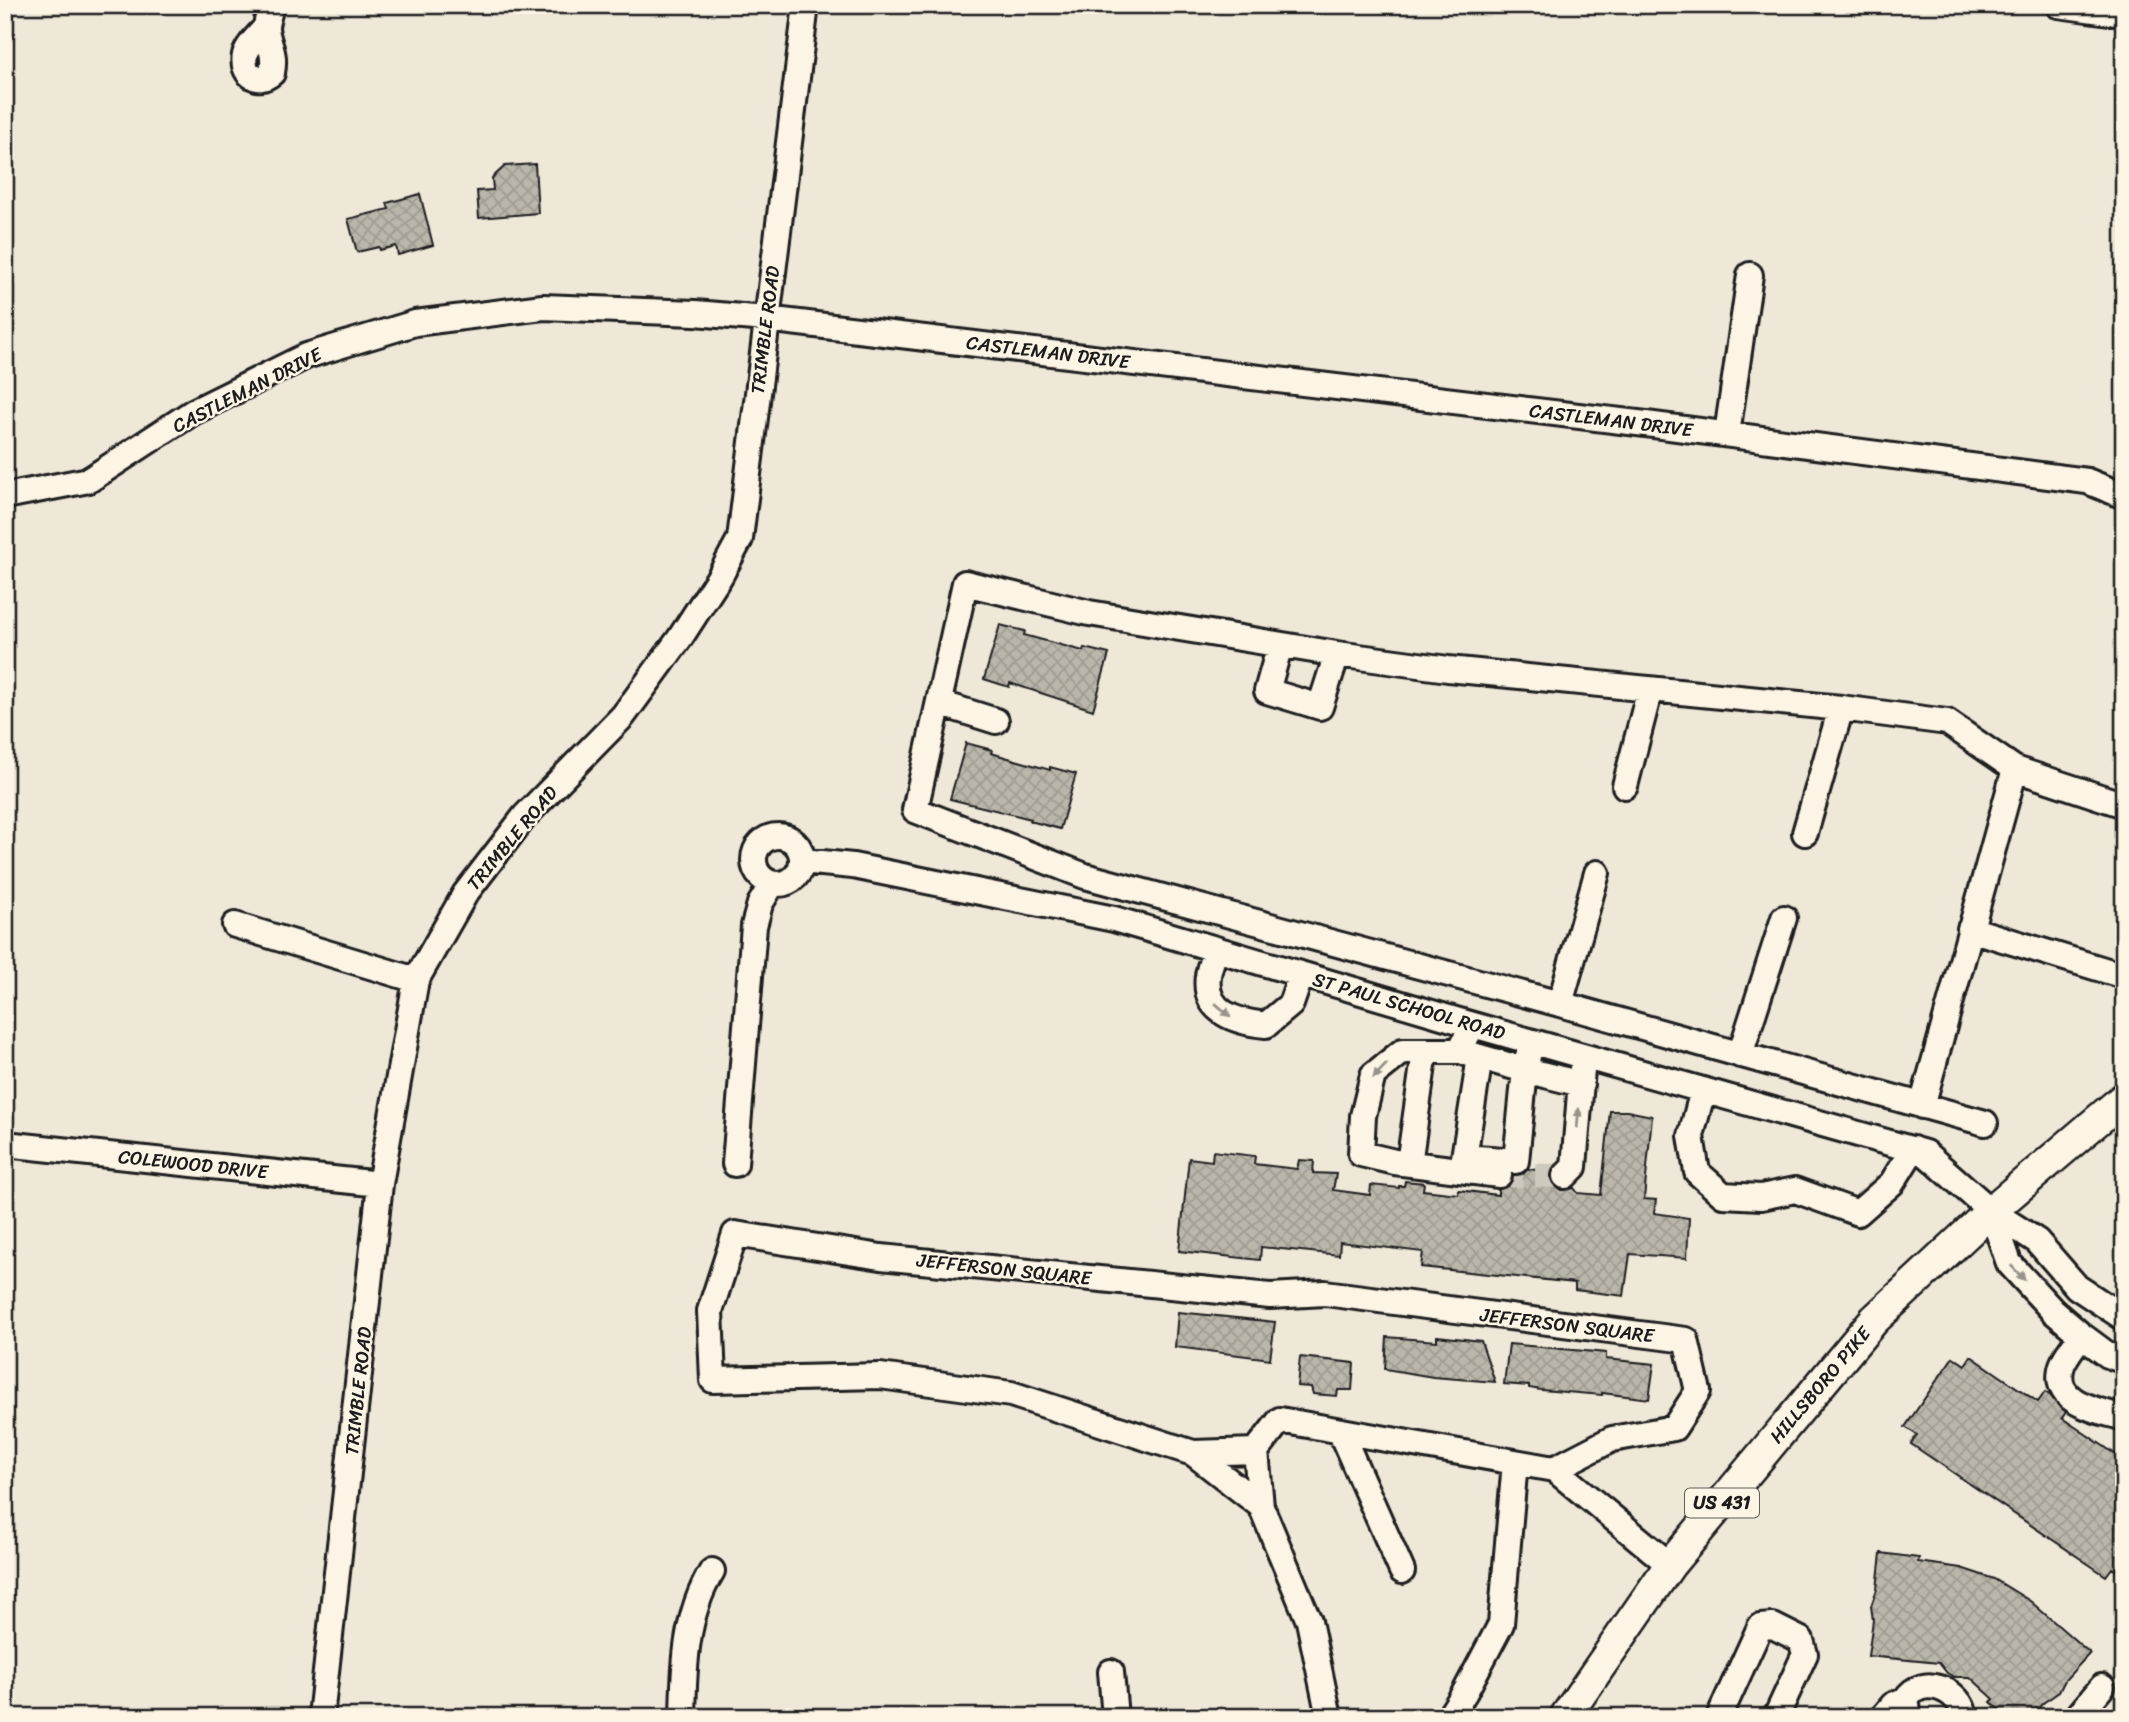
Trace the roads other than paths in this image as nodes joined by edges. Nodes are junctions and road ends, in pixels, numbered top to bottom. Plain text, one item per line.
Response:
1 (806, 5) edge
2 (2074, 6) edge
3 (2124, 14) edge
4 (1750, 275) dead end
5 (766, 319) junction
6 (1727, 434) junction
7 (5, 496) edge
8 (2124, 496) edge
9 (1280, 645) junction
10 (1337, 654) junction
11 (1650, 689) junction
12 (939, 703) junction
13 (1841, 708) junction
14 (996, 721) dead end
15 (2015, 769) junction
16 (1625, 786) dead end
17 (2124, 805) edge
18 (1805, 833) dead end
19 (802, 861) junction
20 (1597, 873) dead end
21 (772, 884) junction
22 (1784, 918) dead end
23 (235, 925) dead end
24 (1970, 929) junction
25 (1216, 949) junction
26 (1301, 975) junction
27 (2124, 976) edge
28 (416, 981) junction
29 (1560, 1004) junction
30 (1472, 1025) junction
31 (1532, 1042) junction
32 (1424, 1051) junction
33 (1470, 1054) junction
34 (1740, 1055) junction
35 (1583, 1056) junction
36 (1525, 1070) junction
37 (1581, 1084) junction
38 (1703, 1090) junction
39 (2124, 1098) edge
40 (1922, 1106) junction
41 (1985, 1123) dead end
42 (5, 1144) edge
43 (1913, 1149) junction
44 (1463, 1163) junction
45 (735, 1164) dead end
46 (1409, 1164) junction
47 (1499, 1175) tunnel mouth
48 (1565, 1176) dead end
49 (380, 1184) junction
50 (1991, 1212) junction
51 (2124, 1318) edge
52 (2081, 1335) junction
53 (2124, 1362) edge
54 (2124, 1418) edge
55 (1340, 1431) junction
56 (1256, 1451) junction
57 (1193, 1452) junction
58 (1515, 1462) junction
59 (1554, 1469) junction
60 (1261, 1506) junction
61 (1670, 1565) junction
62 (712, 1571) dead end
63 (1402, 1571) dead end
64 (1111, 1672) dead end
65 (2102, 1687) dead end
66 (1908, 1708) edge
67 (321, 1717) edge
68 (683, 1717) edge
69 (1115, 1717) edge
70 (1329, 1717) edge
71 (1449, 1717) edge
72 (1564, 1717) edge
73 (1719, 1717) edge
74 (1776, 1717) edge
75 (1883, 1717) edge
76 (1965, 1717) edge
77 (2077, 1717) edge

1 - 5 street, TRIMBLE ROAD
2 - 3 street
4 - 6 street
5 - 6 street, CASTLEMAN DRIVE
5 - 7 street, CASTLEMAN DRIVE
5 - 28 street, TRIMBLE ROAD
6 - 8 street, CASTLEMAN DRIVE
9 - 10 street
9 - 10 street
9 - 12 street
10 - 11 street
11 - 13 street
11 - 16 street
12 - 14 street
12 - 29 street
13 - 15 street
13 - 18 street
15 - 17 street
15 - 24 street
19 - 21 street
19 - 21 street
19 - 25 street, ST PAUL SCHOOL ROAD
20 - 29 street
21 - 45 street
22 - 34 street
23 - 28 street
24 - 27 street
24 - 40 street
25 - 26 street, ST PAUL SCHOOL ROAD
25 -> 26 street
26 - 30 street, ST PAUL SCHOOL ROAD
28 - 49 street, TRIMBLE ROAD
29 - 34 street
30 - 31 street, ST PAUL SCHOOL ROAD
30 - 33 street
31 - 35 street, ST PAUL SCHOOL ROAD
31 - 36 street
32 - 33 street
32 - 46 street
32 -> 46 street
33 - 36 street
33 - 44 street
34 - 40 street
35 - 37 street
35 - 38 street, ST PAUL SCHOOL ROAD
36 - 37 street
36 - 44 street
48 -> 37 street
38 - 43 street, ST PAUL SCHOOL ROAD
38 - 43 street
39 - 50 main road, HILLSBORO PIKE / US 431
40 - 41 street
42 - 49 street, COLEWOOD DRIVE
43 - 50 street, ST PAUL SCHOOL ROAD
44 - 46 street
44 - 47 street
49 - 67 street, TRIMBLE ROAD
50 - 51 street, ST PAUL SCHOOL ROAD
50 -> 52 street
50 - 61 main road, HILLSBORO PIKE / US 431
52 - 53 street
52 - 54 street
55 - 56 street
55 - 58 street
55 - 63 street
56 - 57 street, JEFFERSON SQUARE
56 - 60 street, JEFFERSON SQUARE
57 - 59 street, JEFFERSON SQUARE
57 - 60 street, JEFFERSON SQUARE
58 - 59 street
58 - 71 street
59 - 61 street
60 - 70 street, JEFFERSON SQUARE
61 - 72 main road, HILLSBORO PIKE / US 431
62 - 68 street
64 - 69 street
65 - 77 street
66 - 75 street
66 - 76 street
73 - 74 street

